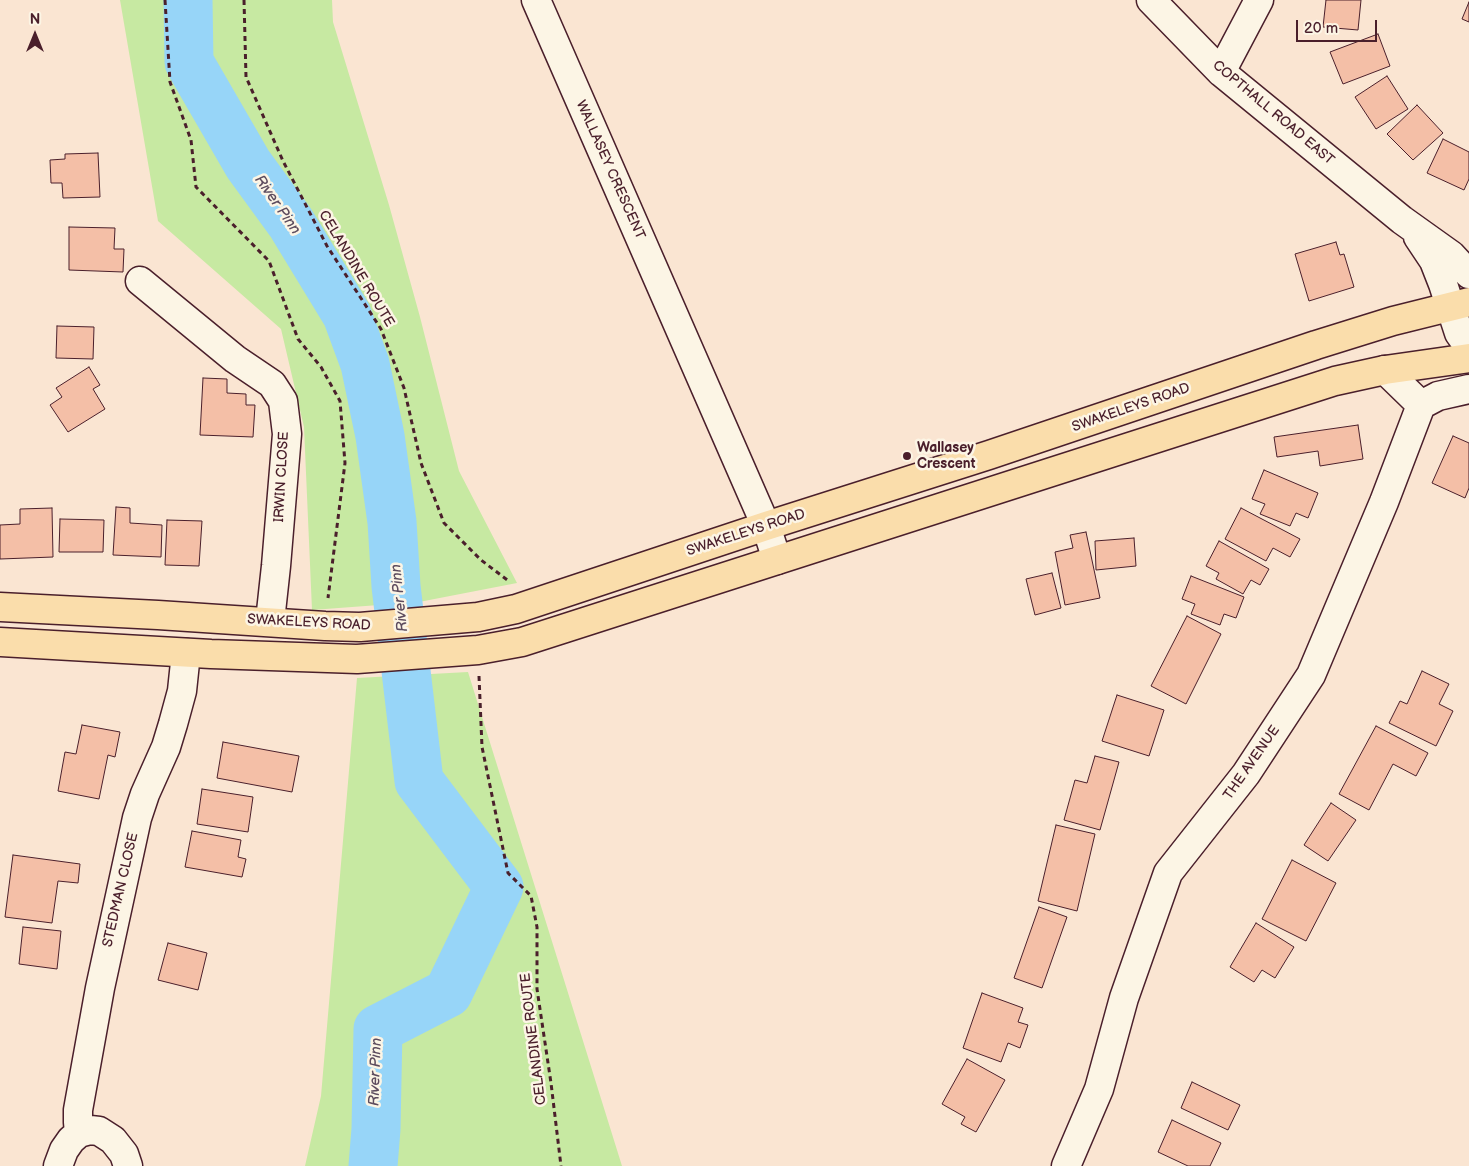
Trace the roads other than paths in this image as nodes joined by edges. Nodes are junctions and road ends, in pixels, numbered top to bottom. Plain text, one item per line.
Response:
1 (536, 0) edge
2 (1151, 0) edge
3 (1258, 0) edge
4 (1222, 72) junction
5 (1402, 220) junction
6 (1469, 274) edge
7 (140, 280) dead end
8 (1460, 304) edge
9 (1469, 347) edge
10 (1469, 358) edge
11 (1384, 370) junction
12 (1469, 389) edge
13 (1421, 405) junction
14 (766, 526) junction
15 (777, 560) junction
16 (0, 607) edge
17 (158, 614) junction
18 (270, 621) junction
19 (0, 642) edge
20 (156, 651) junction
21 (186, 653) junction
22 (80, 1133) junction
23 (58, 1166) edge
24 (128, 1166) edge
25 (1066, 1166) edge

1 - 14 street, WALLASEY CRESCENT
2 - 4 street, COPTHALL ROAD EAST
3 - 4 street
4 - 5 street, COPTHALL ROAD EAST
5 - 6 street, COPTHALL ROAD EAST
5 - 8 street, COPTHALL ROAD EAST
7 - 18 street, IRWIN CLOSE
8 - 9 street, COPTHALL ROAD EAST
8 - 14 main road, SWAKELEYS ROAD
10 - 11 main road
11 - 13 street
11 - 15 main road
12 - 13 street
13 - 25 street, THE AVENUE
14 - 15 street, WALLASEY CRESCENT
14 - 18 main road, SWAKELEYS ROAD
15 - 21 main road
16 - 17 main road, SWAKELEYS ROAD
17 - 18 main road, SWAKELEYS ROAD
17 - 20 main road
19 - 20 main road
20 - 21 main road
21 - 22 street, STEDMAN CLOSE
22 - 23 street
22 - 24 street

